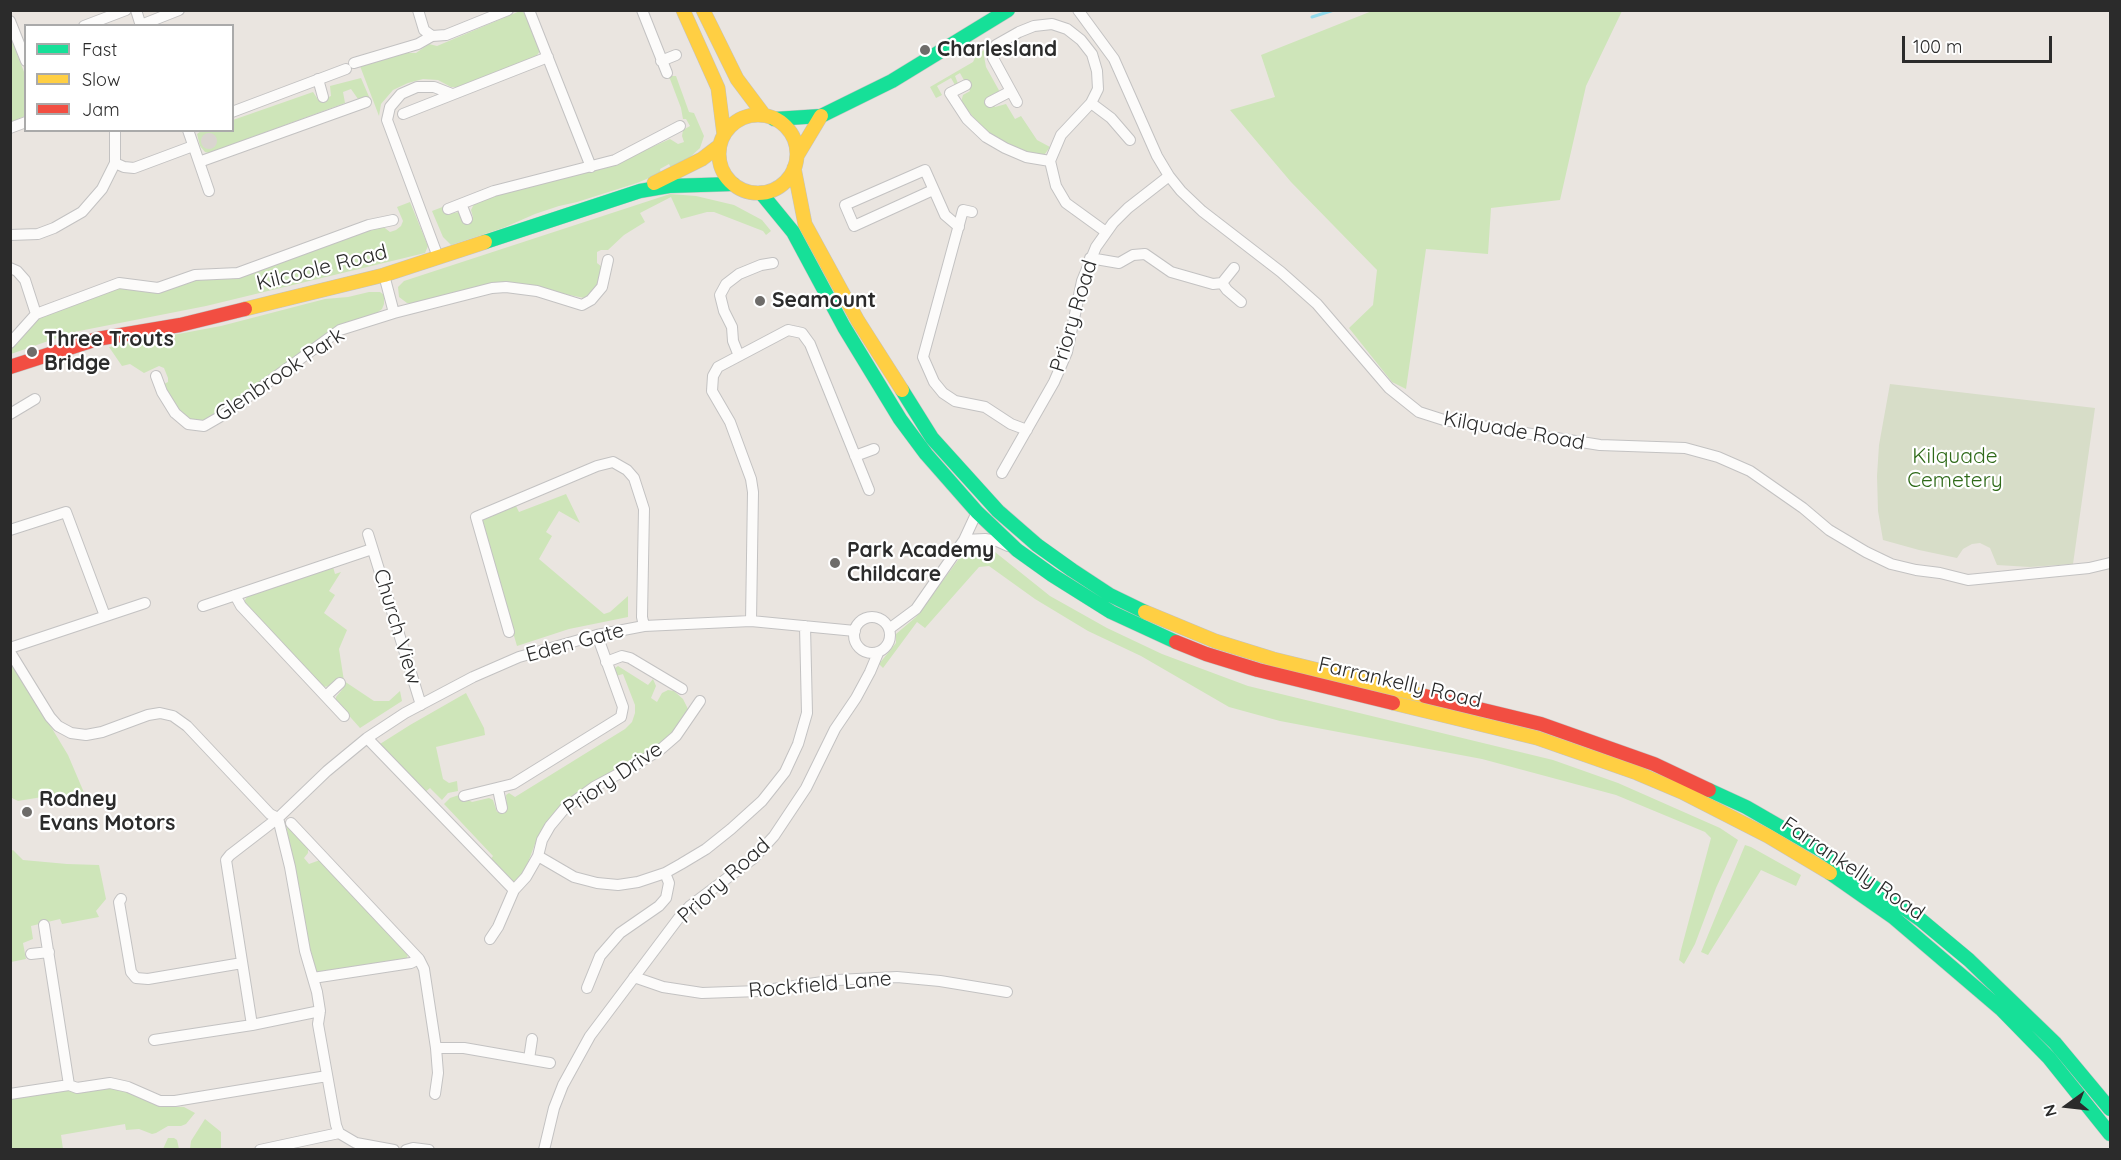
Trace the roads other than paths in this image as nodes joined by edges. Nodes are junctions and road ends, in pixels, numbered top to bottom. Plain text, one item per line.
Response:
1 (126, 10) edge
2 (179, 10) edge
3 (418, 10) edge
4 (508, 10) edge
5 (530, 10) edge
6 (642, 10) edge
7 (684, 10) edge
8 (703, 10) edge
9 (1008, 10) edge
10 (1078, 10) edge
11 (10, 21) edge
12 (89, 24) edge
13 (144, 24) edge
14 (432, 36) junction
15 (23, 48) edge
16 (676, 55) dead end
17 (548, 57) junction
18 (662, 61) junction
19 (667, 74) dead end
20 (318, 79) junction
21 (966, 85) dead end
22 (1011, 91) junction
23 (452, 94) junction
24 (324, 97) dead end
25 (366, 102) dead end
26 (990, 102) dead end
27 (1017, 102) dead end
28 (1091, 103) junction
29 (234, 111) edge
30 (403, 114) dead end
31 (822, 116) junction
32 (769, 117) junction
33 (680, 126) dead end
34 (115, 132) edge
35 (189, 132) edge
36 (1130, 140) dead end
37 (722, 141) junction
38 (193, 146) junction
39 (1050, 161) junction
40 (199, 162) junction
41 (796, 162) junction
42 (114, 163) junction
43 (591, 167) junction
44 (1169, 176) junction
45 (733, 184) junction
46 (933, 190) junction
47 (209, 191) dead end
48 (640, 191) junction
49 (761, 193) junction
50 (462, 206) junction
51 (448, 210) dead end
52 (972, 212) dead end
53 (467, 219) dead end
54 (393, 220) dead end
55 (959, 226) junction
56 (1106, 232) junction
57 (10, 235) edge
58 (438, 257) junction
59 (1090, 258) junction
60 (608, 260) dead end
61 (772, 263) dead end
62 (10, 268) edge
63 (1234, 268) dead end
64 (384, 275) junction
65 (1222, 283) junction
66 (1241, 302) dead end
67 (394, 313) junction
68 (36, 314) junction
69 (10, 344) edge
70 (739, 356) junction
71 (10, 367) edge
72 (156, 376) dead end
73 (34, 399) dead end
74 (10, 414) edge
75 (1027, 430) junction
76 (874, 449) dead end
77 (855, 456) junction
78 (1002, 473) dead end
79 (868, 490) dead end
80 (977, 512) junction
81 (10, 530) edge
82 (368, 534) dead end
83 (964, 540) junction
84 (372, 549) junction
85 (1017, 550) junction
86 (2110, 563) edge
87 (235, 595) junction
88 (145, 603) dead end
89 (203, 606) dead end
90 (105, 616) junction
91 (751, 621) junction
92 (644, 626) junction
93 (805, 626) junction
94 (889, 629) junction
95 (855, 631) junction
96 (509, 632) dead end
97 (597, 635) junction
98 (10, 650) edge
99 (861, 650) junction
100 (878, 652) junction
101 (606, 662) junction
102 (870, 672) junction
103 (340, 683) dead end
104 (682, 690) dead end
105 (326, 696) junction
106 (700, 701) dead end
107 (421, 705) junction
108 (344, 716) dead end
109 (367, 738) junction
110 (498, 789) junction
111 (464, 795) dead end
112 (502, 808) dead end
113 (278, 818) junction
114 (291, 823) dead end
115 (538, 856) junction
116 (665, 873) junction
117 (514, 890) junction
118 (120, 899) dead end
119 (45, 925) dead end
120 (490, 939) dead end
121 (49, 952) junction
122 (31, 954) dead end
123 (419, 959) junction
124 (242, 963) junction
125 (633, 977) junction
126 (313, 978) junction
127 (587, 988) dead end
128 (1007, 992) dead end
129 (320, 1011) junction
130 (252, 1025) junction
131 (532, 1039) dead end
132 (154, 1040) dead end
133 (436, 1048) junction
134 (529, 1059) junction
135 (550, 1063) dead end
136 (327, 1076) junction
137 (69, 1085) junction
138 (10, 1094) edge
139 (435, 1094) dead end
140 (2110, 1109) edge
141 (339, 1133) junction
142 (2110, 1134) edge
143 (260, 1149) edge
144 (394, 1149) edge
145 (406, 1149) edge
146 (429, 1149) edge
147 (544, 1149) edge

1 - 12 street
2 - 13 street
3 - 14 street
4 - 14 street
5 - 17 street
6 - 18 street
7 - 37 main road
8 - 32 main road
9 - 31 main road
10 - 44 street, Kilquade Road
11 - 15 street
14 - 20 street
16 - 18 street
17 - 23 street
17 - 43 street
18 - 19 street
20 - 24 street
20 - 29 street
21 - 39 street
22 - 26 street
22 - 27 street
22 - 28 street
23 - 30 street
23 - 58 street
25 - 40 street
28 - 36 street
28 - 39 street
31 - 32 main road
31 - 41 main road
32 - 37 main road
32 - 41 main road
33 - 43 street
34 - 42 street
35 - 38 street
37 - 45 main road
37 - 48 main road
38 - 40 street
38 - 42 street
39 - 56 street
40 - 47 street
41 - 49 main road
41 - 140 main road, Farrankelly Road
42 - 57 street
43 - 50 street
44 - 56 street, Priory Road
44 - 86 street, Kilquade Road
45 - 48 main road
45 - 49 main road
46 - 46 street
46 - 55 street
48 - 58 main road, Kilcoole Road
49 - 80 main road, Farrankelly Road
50 - 51 street
50 - 53 street
52 - 55 street
54 - 68 street
55 - 75 street
56 - 59 street, Priory Road
58 - 64 main road, Kilcoole Road
59 - 65 street
59 - 75 street, Priory Road
60 - 67 street, Glenbrook Park
61 - 70 street
62 - 68 street
63 - 65 street
64 - 67 street
64 - 71 main road, Kilcoole Road
65 - 66 street
67 - 72 street, Glenbrook Park
68 - 69 street
70 - 77 street
70 - 91 street
73 - 74 street
75 - 78 street, Priory Road
76 - 77 street
77 - 79 street
80 - 83 street
80 - 85 main road, Farrankelly Road
81 - 90 street
82 - 84 street, Church View
83 - 85 street
83 - 94 street
84 - 87 street, Church View
84 - 107 street, Church View
85 - 142 main road, Farrankelly Road
87 - 89 street, Church View
87 - 105 street
88 - 90 street
90 - 98 street
91 - 92 street, Eden Gate
91 - 93 street, Eden Gate
92 - 96 street
92 - 97 street, Eden Gate
93 - 95 street, Eden Gate
93 - 116 street
94 - 95 street
94 - 100 street
95 - 99 street
97 - 101 street
97 - 107 street, Eden Gate
98 - 113 street
99 - 100 street
99 - 102 street
100 - 102 street, Priory Road
101 - 104 street
101 - 110 street
102 - 125 street, Priory Road
103 - 105 street
105 - 108 street
106 - 115 street, Priory Drive
107 - 109 street, Eden Gate
109 - 113 street, Eden Gate
109 - 117 street
110 - 111 street
110 - 112 street
113 - 124 street, Eden Gate
113 - 126 street
114 - 123 street
115 - 116 street
115 - 117 street, Priory Drive
116 - 127 street
117 - 120 street, Priory Drive
118 - 124 street
119 - 121 street
121 - 122 street
121 - 137 street
123 - 126 street
123 - 133 street
124 - 130 street
125 - 128 street, Rockfield Lane
125 - 147 street, Priory Road
126 - 129 street
129 - 130 street
129 - 136 street
130 - 132 street
131 - 134 street
133 - 134 street
133 - 139 street
134 - 135 street
136 - 137 street
136 - 141 street
137 - 138 street
141 - 143 street
141 - 144 street
145 - 146 street

